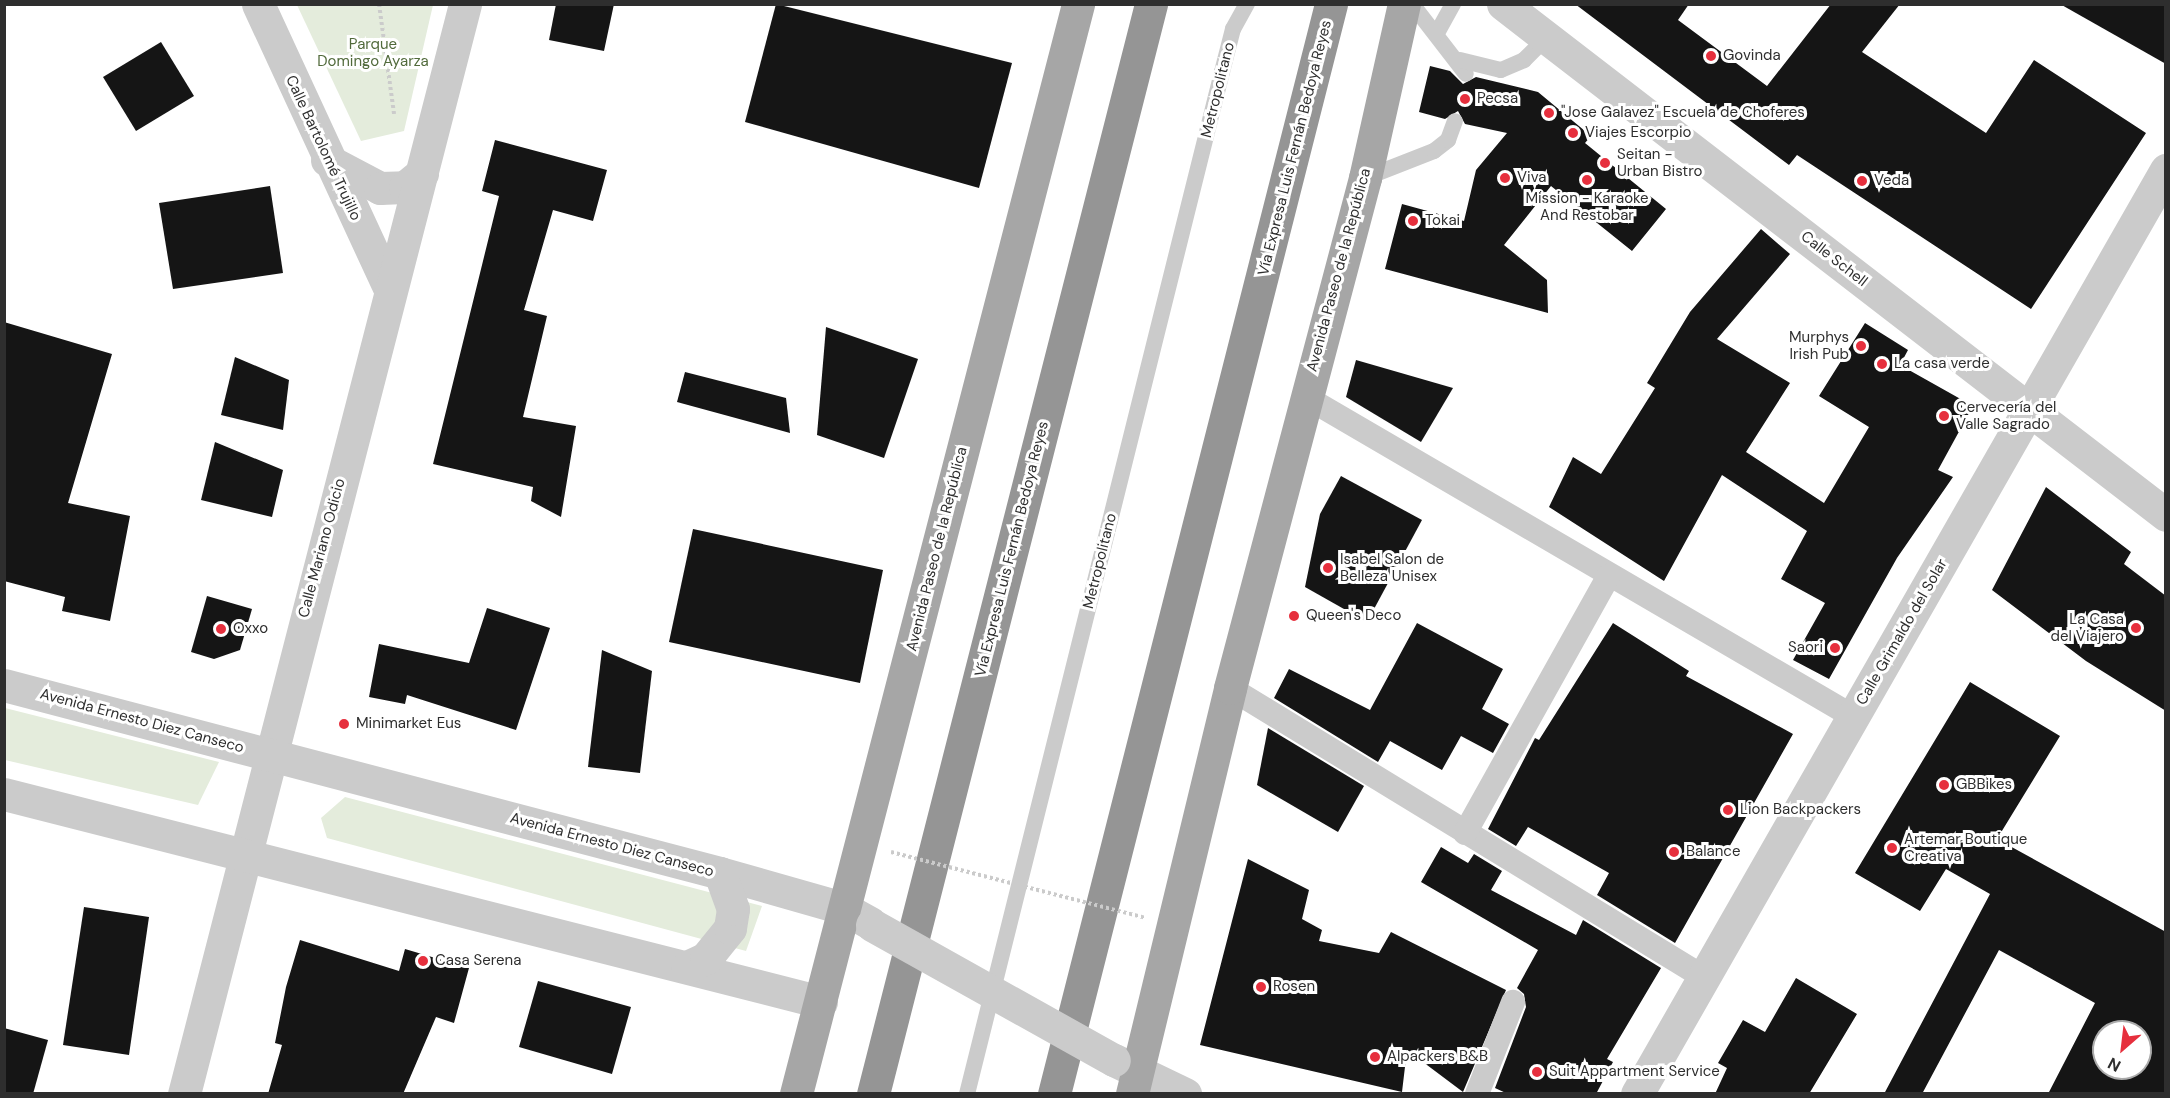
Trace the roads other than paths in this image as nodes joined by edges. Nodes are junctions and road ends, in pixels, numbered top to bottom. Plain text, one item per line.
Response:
1 (258, 4) edge
2 (465, 4) edge
3 (1078, 4) edge
4 (1151, 4) edge
5 (1232, 4) edge
6 (1247, 4) edge
7 (1331, 4) edge
8 (1404, 4) edge
9 (1412, 4) edge
10 (1453, 4) edge
11 (1503, 4) edge
12 (1233, 29) junction
13 (1437, 33) junction
14 (1546, 38) junction
15 (1455, 121) dead end
16 (327, 160) junction
17 (2166, 170) edge
18 (422, 173) junction
19 (1365, 178) junction
20 (390, 290) junction
21 (1304, 396) junction
22 (2029, 409) junction
23 (2166, 515) edge
24 (1609, 575) junction
25 (4, 685) edge
26 (1230, 688) junction
27 (1854, 717) junction
28 (270, 755) junction
29 (4, 794) edge
30 (1465, 833) junction
31 (244, 855) junction
32 (720, 873) junction
33 (843, 908) junction
34 (687, 967) junction
35 (1705, 978) junction
36 (820, 1002) junction
37 (1513, 1002) dead end
38 (1128, 1076) edge
39 (184, 1094) edge
40 (796, 1094) edge
41 (873, 1094) edge
42 (968, 1094) edge
43 (1054, 1094) edge
44 (1185, 1094) edge
45 (1478, 1094) edge
46 (1637, 1094) edge

1 - 16 street, Calle Bartolomé Trujillo
2 - 18 street, Calle Mariano Odicio
3 - 33 main road, Avenida Paseo de la República
4 - 41 highway, Vía Expresa Luis Fernán Bedoya Reyes
5 - 12 lane, Metropolitano
6 - 12 lane, Metropolitano
7 - 43 highway, Vía Expresa Luis Fernán Bedoya Reyes
8 - 19 main road, Avenida Paseo de la República
9 - 13 lane
10 - 13 lane
11 - 14 street, Calle Schell
12 - 42 lane, Metropolitano
13 - 14 lane
14 - 22 street, Calle Schell
15 - 19 lane
16 - 18 street
16 - 20 street, Calle Bartolomé Trujillo
17 - 22 street, Calle Grimaldo del Solar
18 - 20 street, Calle Mariano Odicio
19 - 21 main road, Avenida Paseo de la República
20 - 28 street, Calle Mariano Odicio
21 - 24 street
21 - 26 main road, Avenida Paseo de la República
22 - 23 street, Calle Schell
22 - 27 street, Calle Grimaldo del Solar
24 - 27 street
24 - 30 street
25 - 28 street, Avenida Ernesto Diez Canseco
26 - 30 street
26 - 38 main road, Avenida Paseo de la República
27 - 35 street, Calle Grimaldo del Solar
28 - 31 street, Calle Mariano Odicio
28 - 32 street, Avenida Ernesto Diez Canseco
29 - 31 street
30 - 35 street
31 - 34 street
31 - 39 street, Calle Mariano Odicio
32 - 33 street, Avenida Ernesto Diez Canseco
32 - 34 street
33 - 36 main road, Avenida Paseo de la República
33 - 38 street, Avenida Ernesto Diez Canseco, bridge
34 - 36 street
35 - 46 street, Calle Grimaldo del Solar
36 - 40 main road, Avenida Paseo de la República
37 - 45 street
38 - 44 street, Avenida Ernesto Diez Canseco

